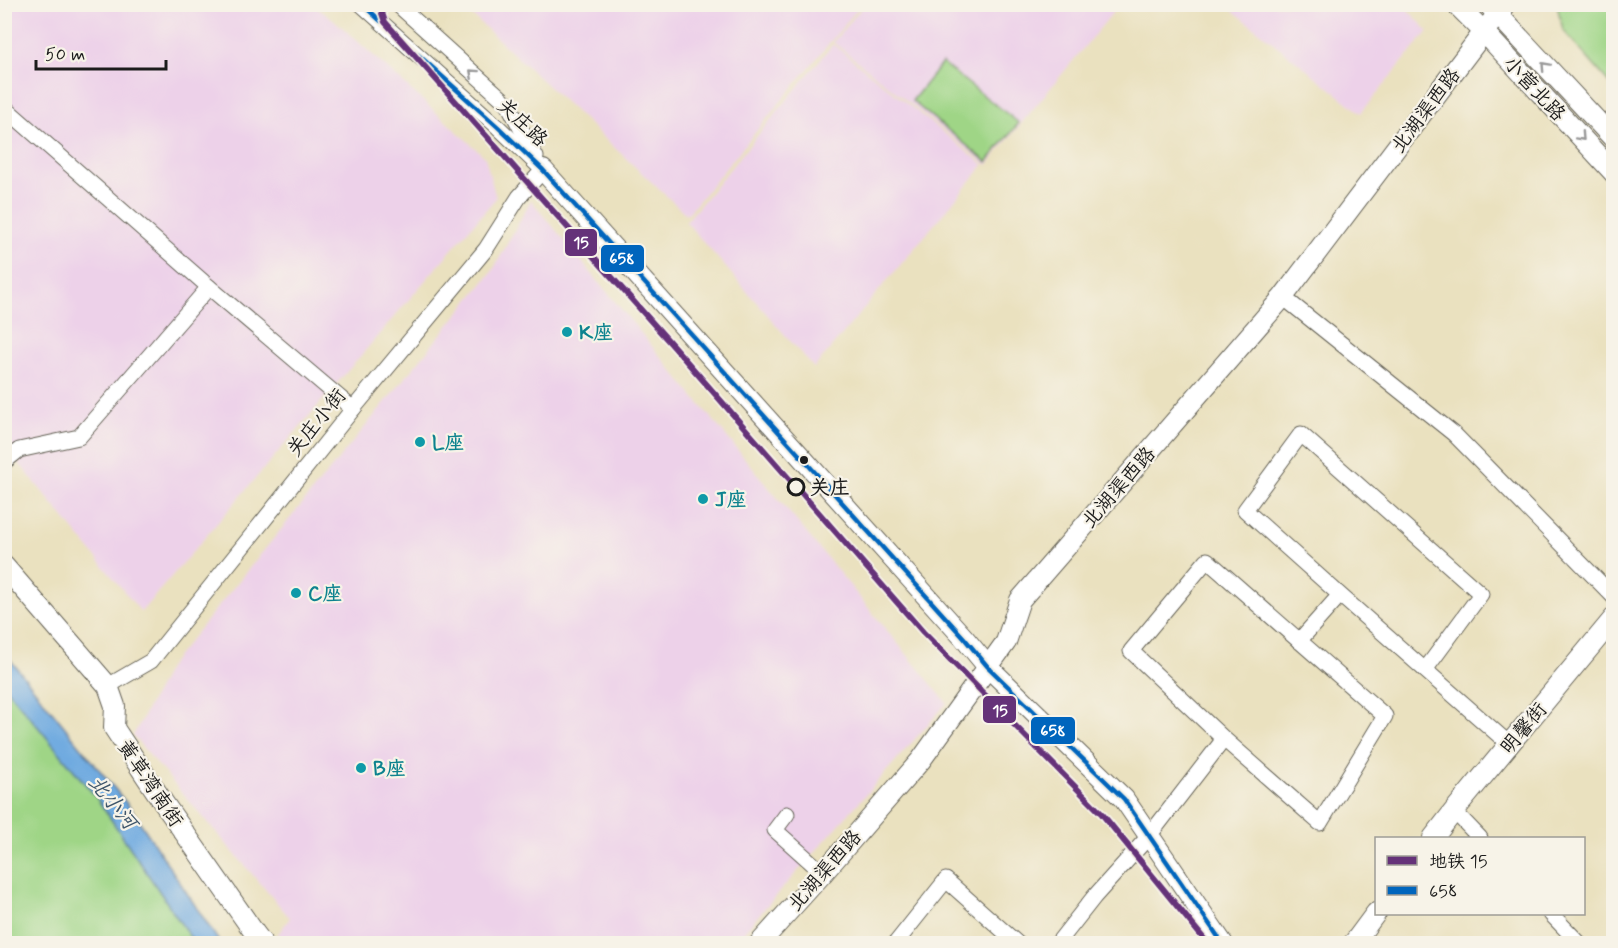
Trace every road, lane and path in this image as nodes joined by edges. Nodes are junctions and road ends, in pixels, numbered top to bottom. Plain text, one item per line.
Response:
1 (361, 4) edge
2 (397, 4) edge
3 (1456, 4) edge
4 (1497, 8) edge
5 (1484, 32) junction
6 (4, 107) edge
7 (1614, 139) edge
8 (543, 170) junction
9 (1614, 173) edge
10 (208, 287) junction
11 (1283, 297) junction
12 (353, 410) junction
13 (4, 462) edge
14 (4, 566) edge
15 (1340, 595) junction
16 (1614, 597) edge
17 (1614, 618) edge
18 (1299, 641) junction
19 (988, 667) junction
20 (1425, 670) junction
21 (108, 686) junction
22 (1224, 739) junction
23 (1509, 744) junction
24 (1454, 811) junction
25 (787, 814) dead end
26 (1149, 836) junction
27 (1434, 837) edge
28 (1479, 837) edge
29 (823, 873) junction
30 (1375, 915) edge
31 (1552, 915) edge
32 (263, 944) edge
33 (759, 944) edge
34 (895, 944) edge
35 (1018, 944) edge
36 (1057, 944) edge
37 (1223, 944) edge
38 (1353, 944) edge
39 (1580, 944) edge

1 - 8 street, 关庄路
8 -> 2 street, 关庄路
3 - 5 street, 小营北路
4 - 5 street, 北湖渠西路
7 -> 4 street, 小营北路
5 -> 9 street, 小营北路
5 - 11 street, 北湖渠西路
6 - 10 street
8 - 12 street, 关庄小街
8 - 19 street
10 - 12 street
10 - 13 street
11 - 16 street
11 - 19 street, 北湖渠西路
12 - 21 street, 关庄小街
14 - 21 street, 黄草湾南街
15 - 18 street
15 - 20 street
15 - 20 street
17 - 23 street, 明馨街
18 - 22 street
18 - 22 street
19 - 26 street
19 - 29 street, 北湖渠西路
20 - 23 street
21 - 32 street, 黄草湾南街
22 - 26 street
23 - 24 street, 明馨街
24 - 27 street, 明馨街
24 - 28 street
25 - 29 street
26 - 36 street
26 - 37 street
29 - 33 street, 北湖渠西路
30 - 38 street
31 - 39 street
34 - 35 street

